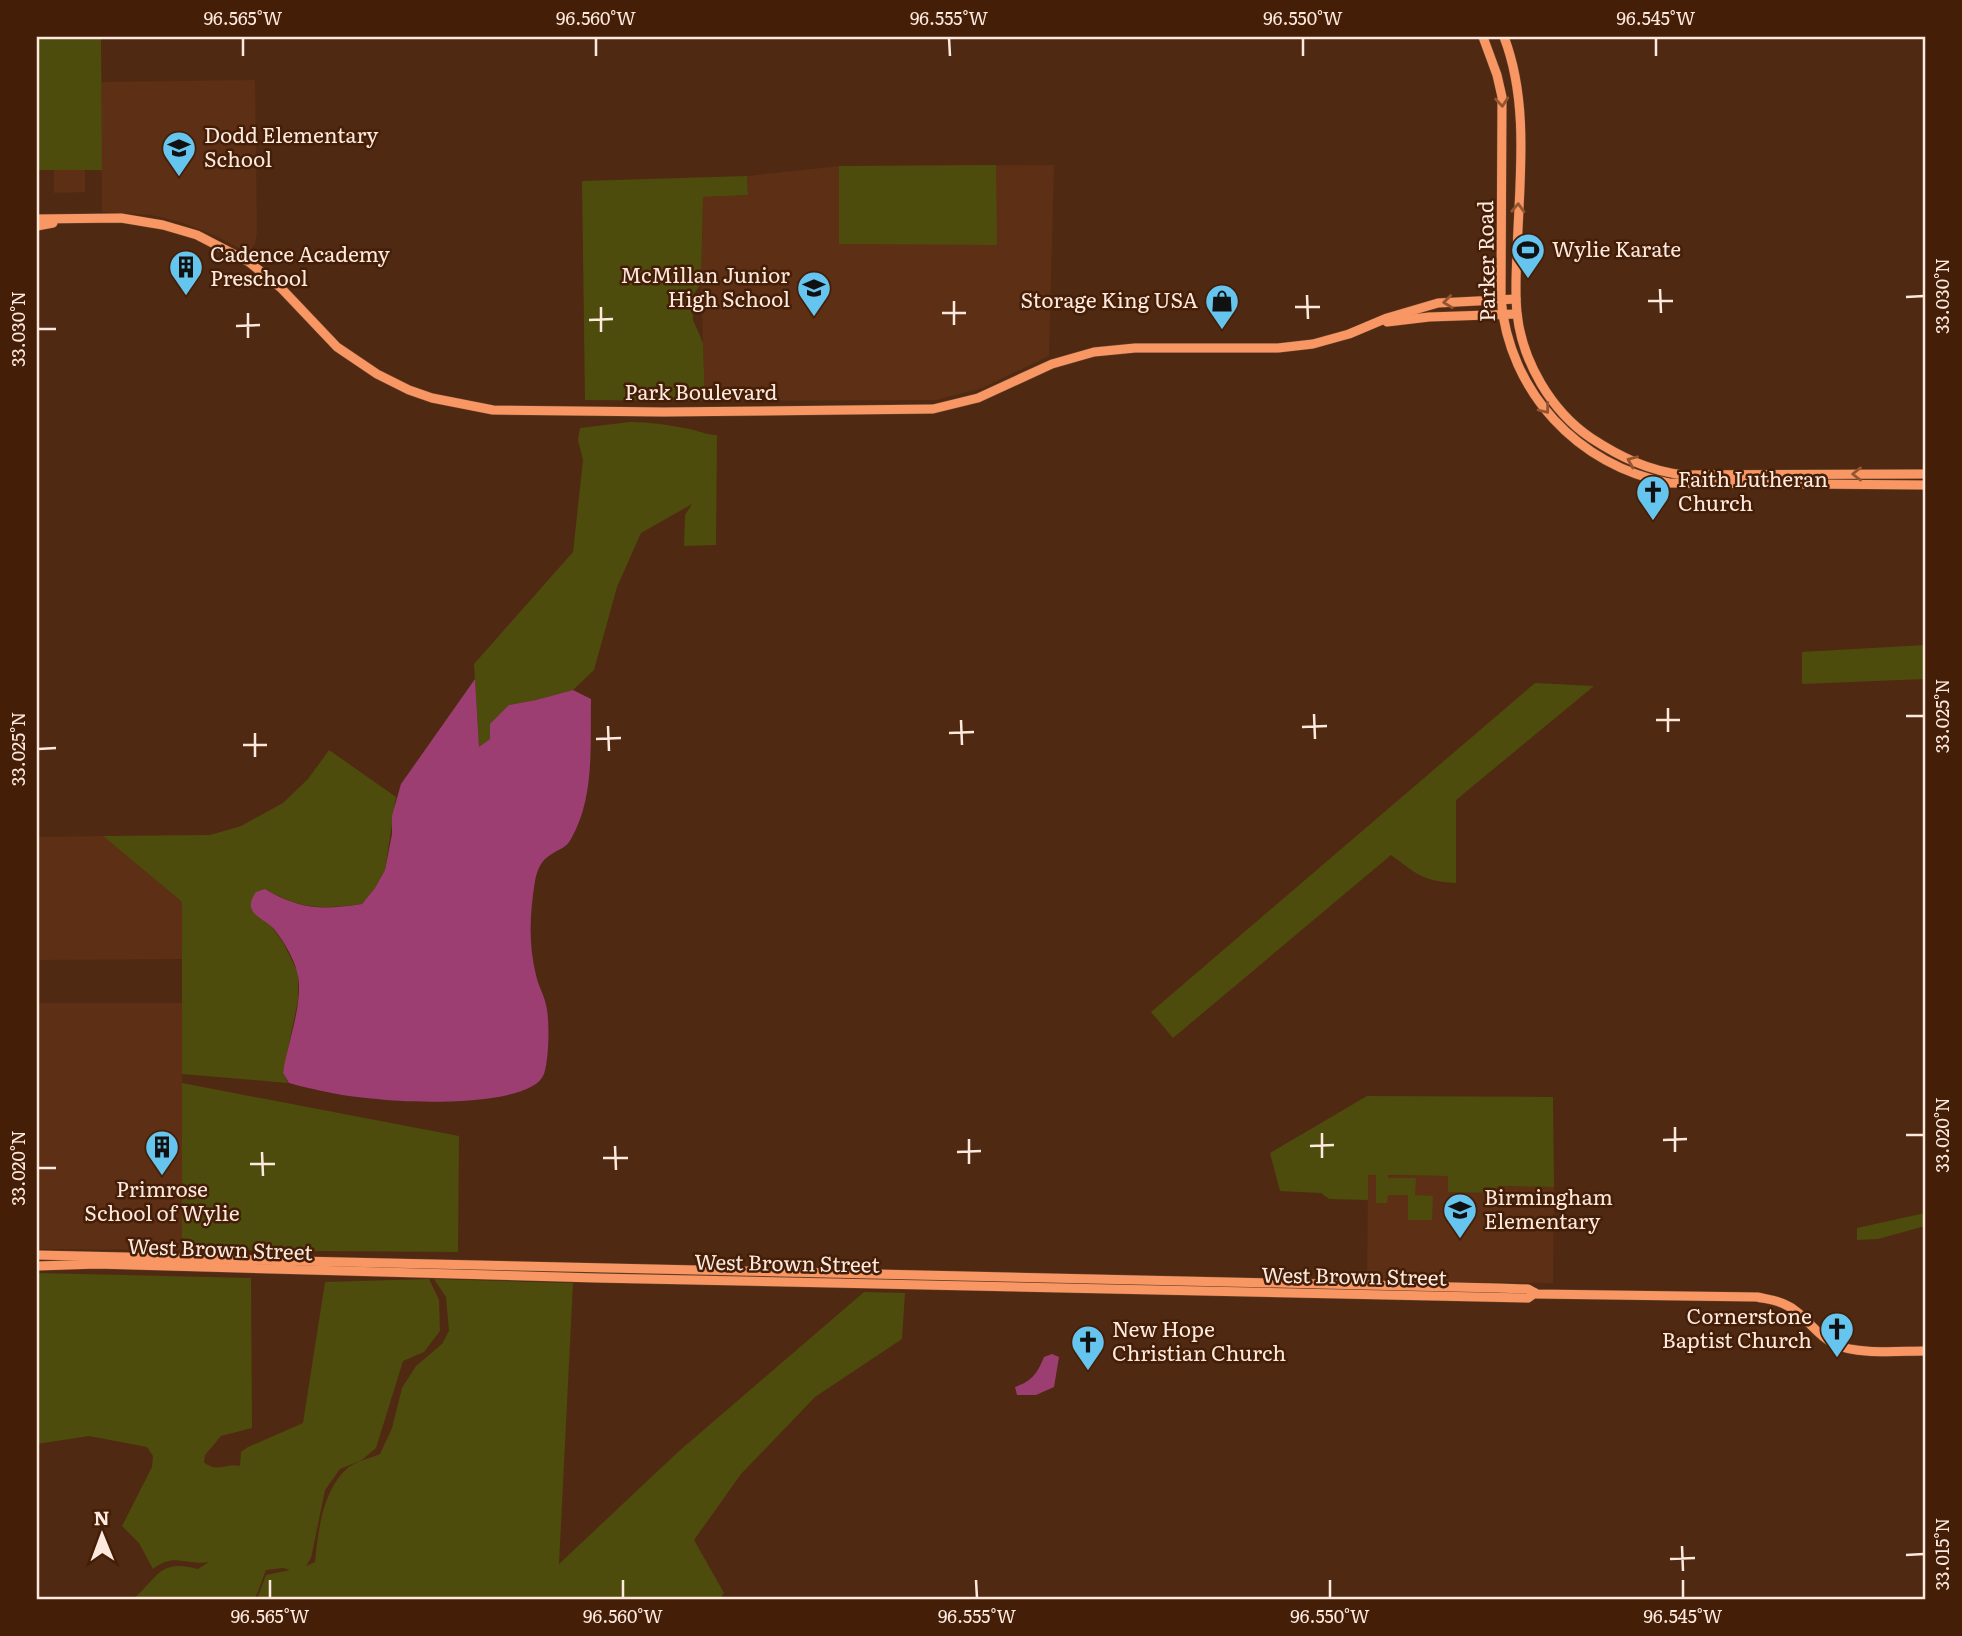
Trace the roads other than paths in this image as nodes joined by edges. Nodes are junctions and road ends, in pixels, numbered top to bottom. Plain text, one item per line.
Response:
1 (1483, 37) edge
2 (1504, 37) edge
3 (78, 218) junction
4 (37, 219) edge
5 (37, 226) edge
6 (1501, 299) junction
7 (1516, 299) junction
8 (1503, 314) junction
9 (1517, 314) junction
10 (1368, 326) junction
11 (1925, 474) edge
12 (1925, 485) edge
13 (37, 1255) edge
14 (126, 1257) junction
15 (97, 1264) junction
16 (37, 1266) edge
17 (810, 1275) dead end
18 (714, 1276) junction
19 (933, 1280) junction
20 (774, 1282) junction
21 (1925, 1351) edge

1 -> 6 main road, Parker Road
7 -> 2 main road, Parker Road
3 - 4 main road, Park Boulevard
3 - 5 main road, Park Boulevard
3 - 10 main road, Park Boulevard
6 - 7 main road, Park Boulevard
6 - 8 main road, Parker Road
6 -> 10 main road, Park Boulevard
7 - 9 main road, Parker Road
8 - 9 main road, Park Boulevard
8 - 10 main road, Park Boulevard
8 -> 12 main road, Parker Road
11 -> 9 main road, Parker Road
13 - 14 main road, West Brown Street
14 - 15 main road
14 - 18 main road, West Brown Street
15 - 16 main road, West Brown Street
15 - 18 main road, West Brown Street
17 - 20 main road
18 - 19 main road, West Brown Street
18 - 20 main road, West Brown Street
19 - 20 main road, West Brown Street
19 - 21 main road, West Brown Street

